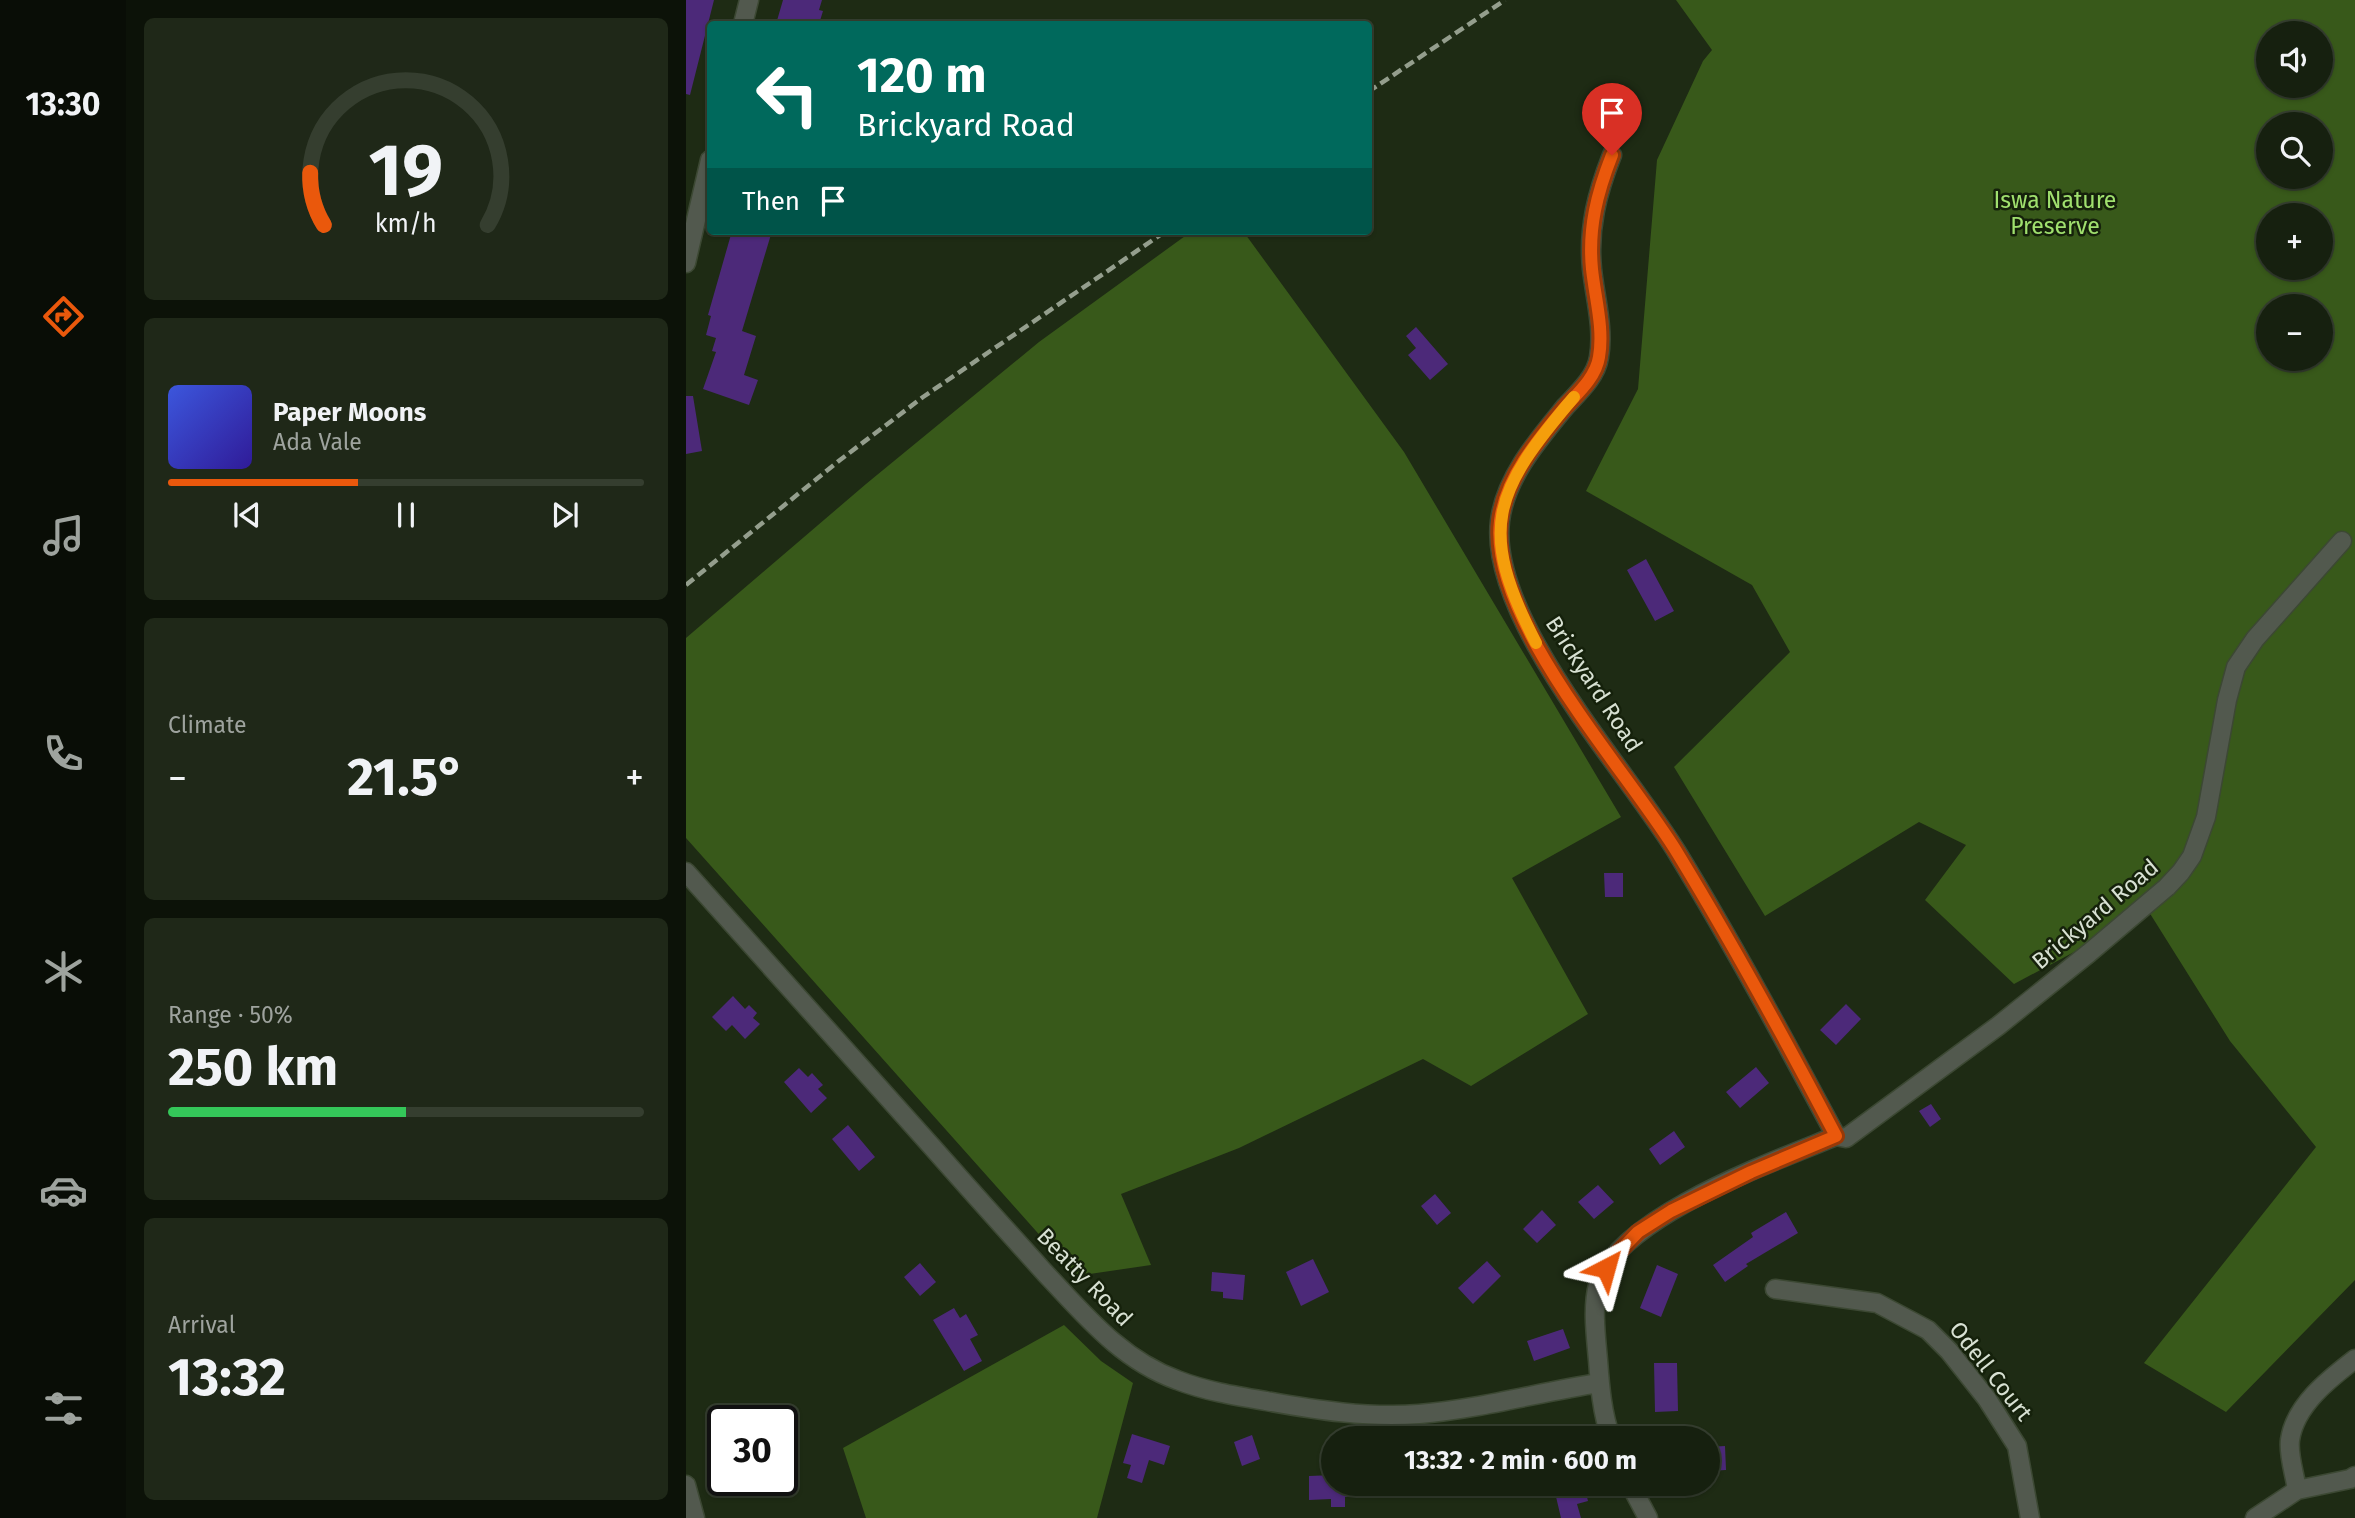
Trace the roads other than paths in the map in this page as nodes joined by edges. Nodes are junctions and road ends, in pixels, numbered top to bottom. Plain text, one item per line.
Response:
1 (749, 0) edge
2 (744, 21) edge
3 (1612, 155) dead end
4 (707, 173) edge
5 (686, 263) edge
6 (2342, 541) dead end
7 (686, 872) edge
8 (1836, 1136) junction
9 (1775, 1289) dead end
10 (2355, 1359) edge
11 (1600, 1382) junction
12 (1607, 1426) edge
13 (2355, 1476) edge
14 (686, 1485) edge
15 (2297, 1490) junction
16 (1636, 1496) edge
17 (695, 1518) edge
18 (1648, 1518) edge
19 (2030, 1518) edge
20 (2255, 1518) edge

1 - 2 street
3 - 8 street, Brickyard Road
4 - 5 street
6 - 8 street, Brickyard Road
7 - 11 street, Beatty Road
8 - 11 street, Brickyard Road
9 - 19 street, Odell Court
10 - 15 street
11 - 12 street, Brickyard Road
13 - 15 street
14 - 17 street
15 - 20 street
16 - 18 street

